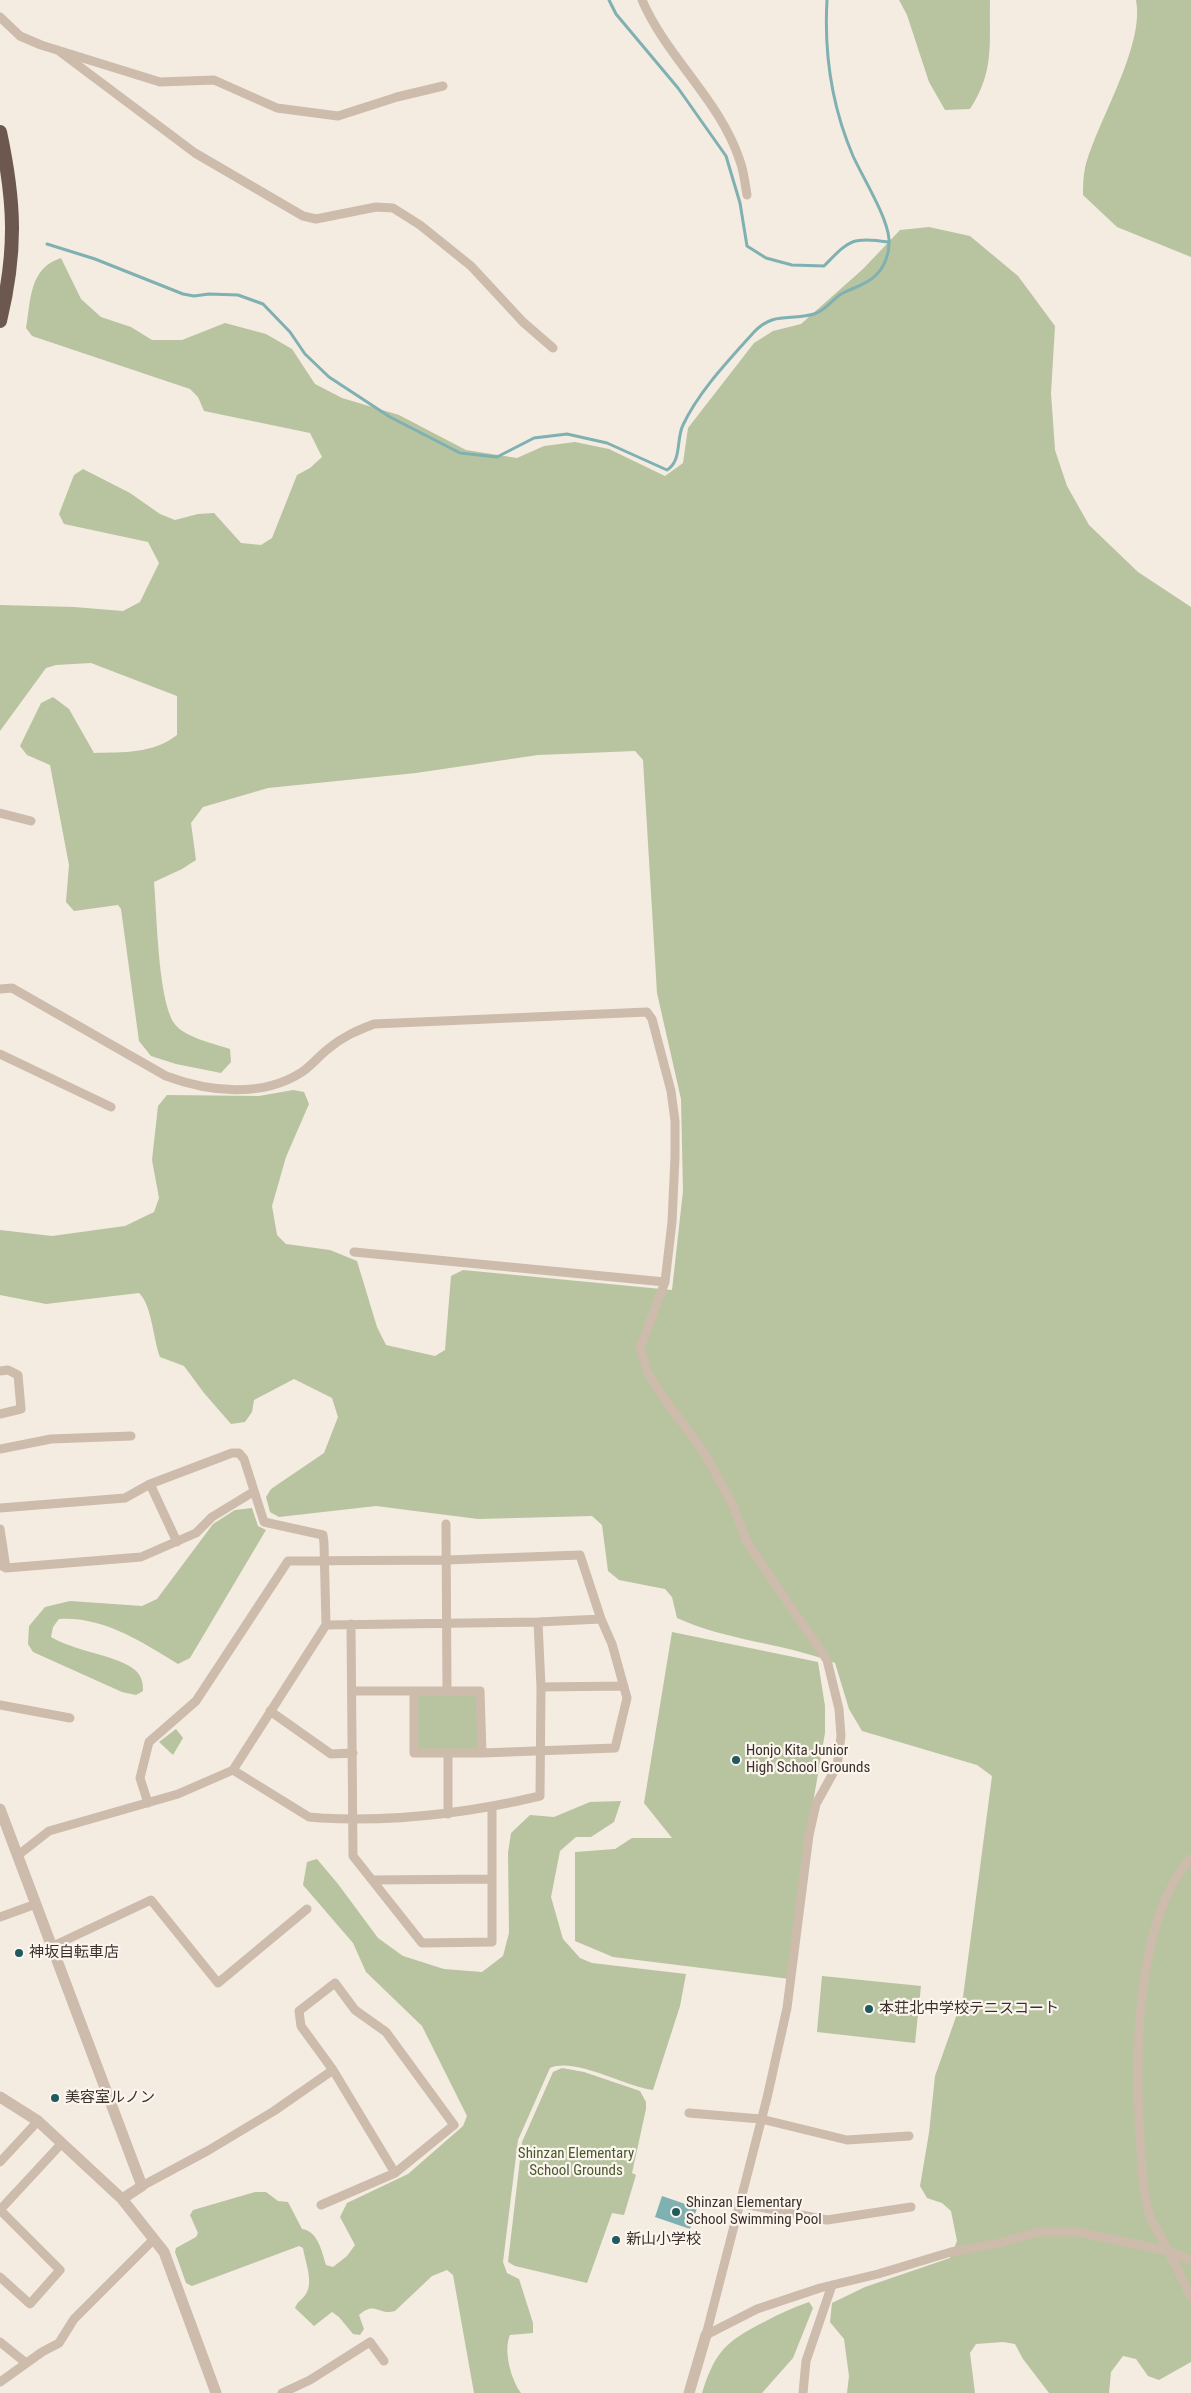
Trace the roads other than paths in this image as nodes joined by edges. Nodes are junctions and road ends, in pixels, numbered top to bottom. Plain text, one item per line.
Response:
1 (642, 0) edge
2 (0, 17) edge
3 (59, 51) junction
4 (443, 86) dead end
5 (0, 132) edge
6 (747, 195) dead end
7 (0, 321) edge
8 (554, 348) dead end
9 (0, 813) edge
10 (31, 821) dead end
11 (0, 989) edge
12 (0, 1054) edge
13 (111, 1106) dead end
14 (354, 1252) dead end
15 (665, 1282) junction
16 (0, 1371) edge
17 (0, 1414) edge
18 (131, 1436) dead end
19 (0, 1449) edge
20 (150, 1484) junction
21 (254, 1492) junction
22 (0, 1508) edge
23 (446, 1524) dead end
24 (0, 1529) edge
25 (177, 1542) junction
26 (446, 1560) junction
27 (324, 1561) junction
28 (3, 1567) edge
29 (601, 1619) junction
30 (538, 1622) junction
31 (351, 1624) junction
32 (446, 1624) junction
33 (326, 1625) junction
34 (624, 1686) junction
35 (541, 1687) junction
36 (352, 1691) junction
37 (414, 1691) junction
38 (447, 1691) junction
39 (0, 1705) edge
40 (270, 1711) junction
41 (70, 1718) dead end
42 (541, 1751) junction
43 (353, 1753) junction
44 (448, 1753) junction
45 (482, 1753) junction
46 (233, 1770) junction
47 (148, 1802) junction
48 (492, 1808) junction
49 (0, 1809) edge
50 (448, 1814) junction
51 (352, 1818) junction
52 (17, 1856) junction
53 (1191, 1858) edge
54 (491, 1879) junction
55 (372, 1880) junction
56 (36, 1904) junction
57 (307, 1909) dead end
58 (0, 1917) edge
59 (51, 1947) junction
60 (333, 2070) junction
61 (0, 2097) edge
62 (689, 2114) dead end
63 (761, 2119) junction
64 (38, 2121) junction
65 (909, 2136) dead end
66 (62, 2143) junction
67 (0, 2162) edge
68 (395, 2173) junction
69 (142, 2186) junction
70 (122, 2199) junction
71 (739, 2203) junction
72 (321, 2206) dead end
73 (911, 2207) dead end
74 (0, 2210) edge
75 (154, 2239) junction
76 (1168, 2251) junction
77 (1191, 2260) edge
78 (0, 2277) edge
79 (832, 2285) junction
80 (1191, 2297) edge
81 (706, 2335) junction
82 (0, 2342) edge
83 (384, 2362) dead end
84 (26, 2363) junction
85 (0, 2382) edge
86 (216, 2393) edge
87 (282, 2393) edge
88 (689, 2393) edge
89 (802, 2393) edge

1 - 6 street
2 - 3 street
3 - 4 street
3 - 8 street
5 - 7 highway
9 - 10 street
11 - 15 street
12 - 13 street
14 - 15 street
15 - 63 street
16 - 17 street
18 - 19 street
20 - 21 street
20 - 22 street
20 - 25 street
21 - 25 street
21 - 27 street
23 - 26 street
24 - 28 street
25 - 28 street
26 - 27 street
26 - 29 street
26 - 32 street
27 - 33 street
27 - 47 street
29 - 30 street
29 - 34 street
30 - 32 street
30 - 35 street
31 - 32 street
31 - 33 street
31 - 36 street
32 - 38 street
33 - 40 street
34 - 35 street
34 - 42 street
35 - 42 street
36 - 37 street
36 - 43 street
37 - 38 street
37 - 44 street
38 - 45 street
39 - 41 street
40 - 43 street
40 - 46 street
42 - 45 street
42 - 48 street
43 - 51 street
44 - 45 street
44 - 50 street
46 - 47 street
46 - 51 street
47 - 52 street
48 - 50 street
48 - 54 street
49 - 52 street
50 - 51 street
51 - 55 street
52 - 56 street
53 - 76 street
54 - 55 street
54 - 55 street
56 - 58 street
56 - 59 street
57 - 59 street
59 - 69 street
60 - 68 street
60 - 68 street
60 - 69 street
61 - 64 street
62 - 63 street
63 - 65 street
63 - 71 street
64 - 66 street
64 - 67 street
66 - 70 street
66 - 74 street
68 - 72 street
69 - 70 street
70 - 75 street
71 - 73 street
71 - 81 street
74 - 78 street
75 - 84 street
75 - 86 street
76 - 77 street
76 - 79 street
76 - 80 street
79 - 81 street
79 - 89 street
81 - 88 street
82 - 84 street
83 - 87 street
84 - 85 street

